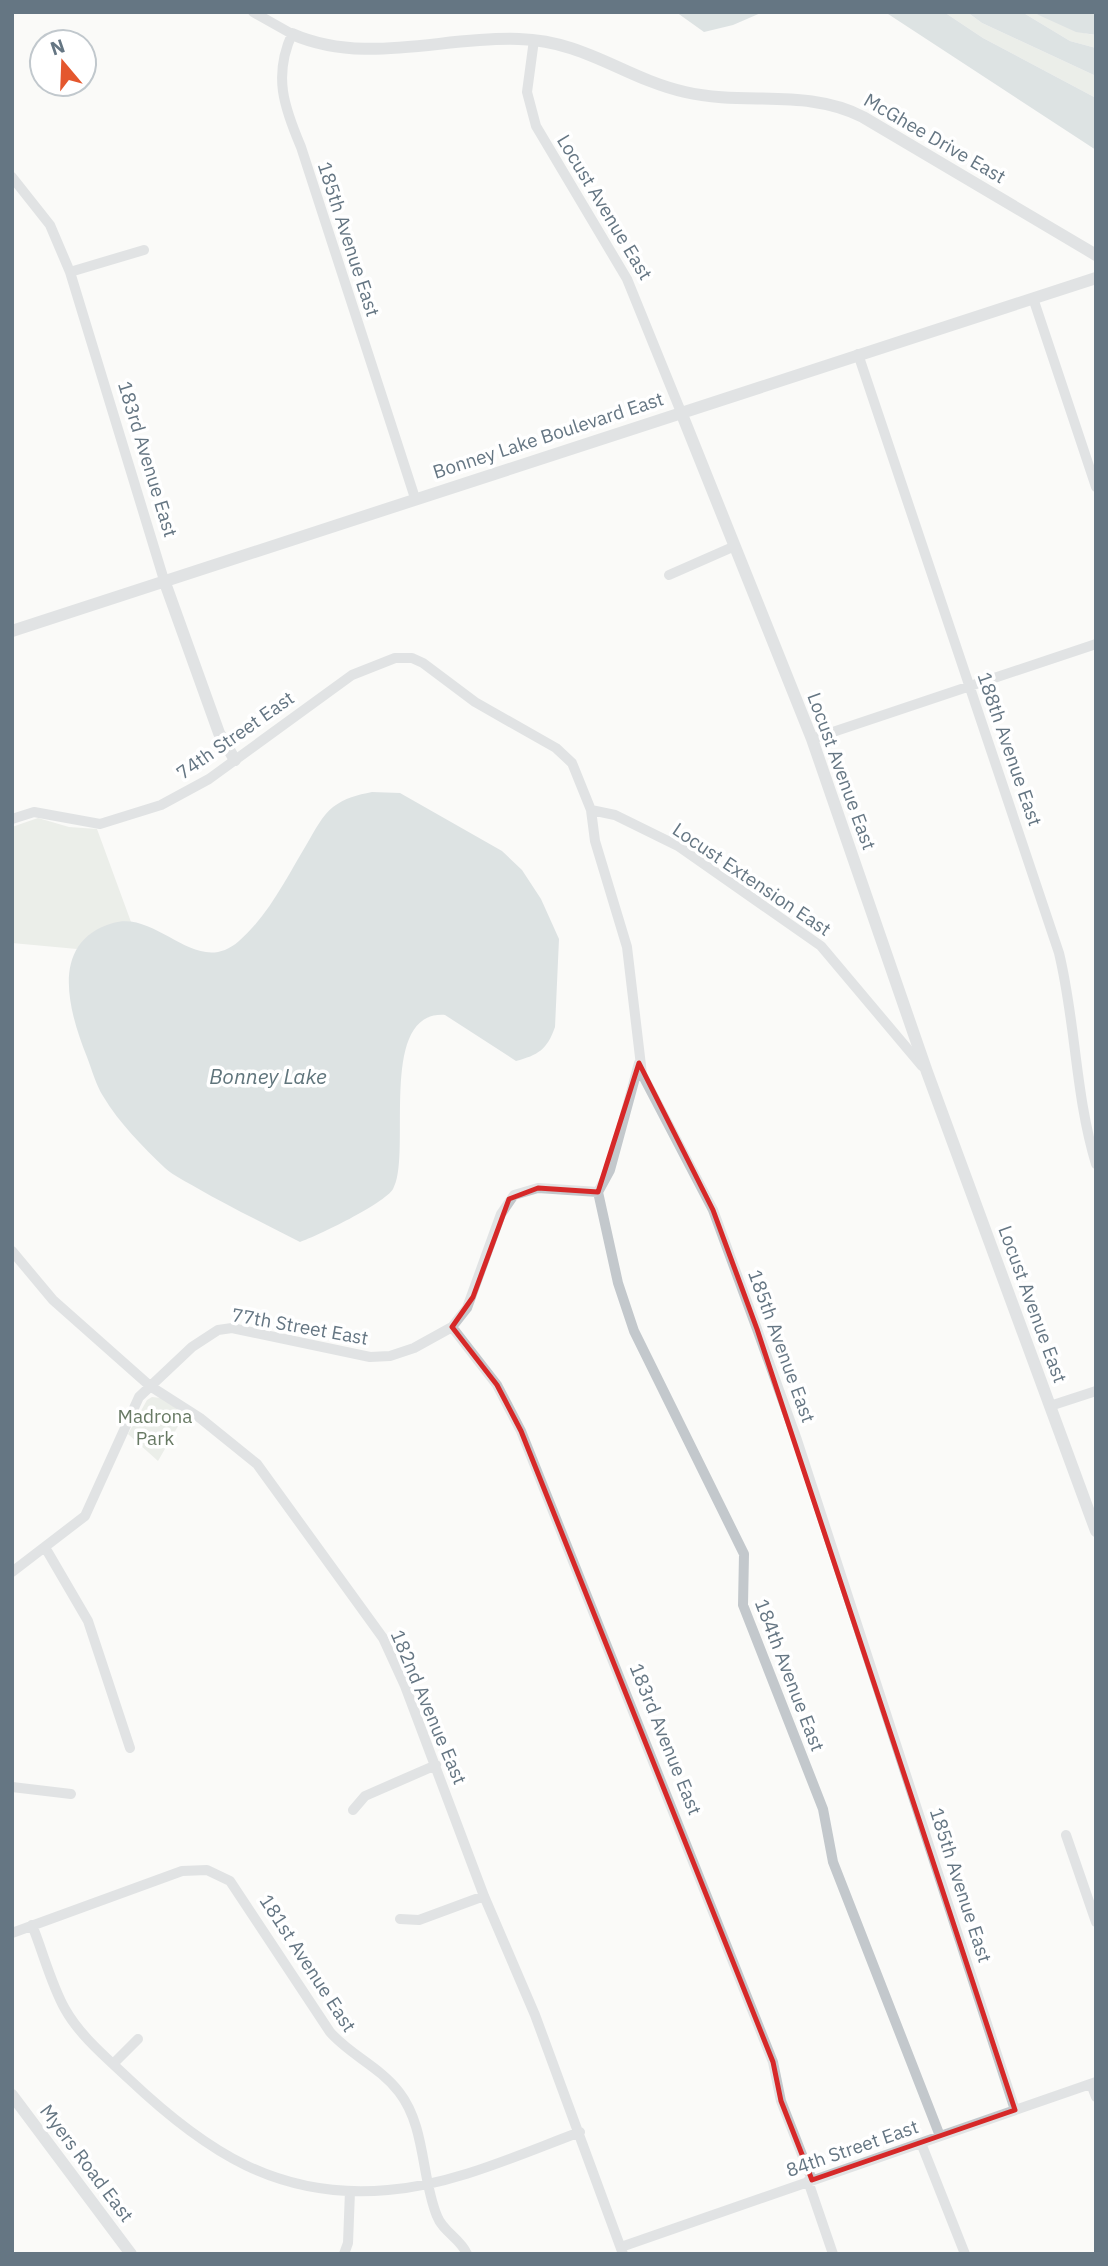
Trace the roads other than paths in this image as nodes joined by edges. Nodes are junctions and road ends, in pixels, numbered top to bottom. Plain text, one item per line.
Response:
1 (253, 12) edge
2 (292, 34) junction
3 (534, 40) junction
4 (12, 177) edge
5 (144, 250) dead end
6 (1096, 255) edge
7 (70, 272) junction
8 (1096, 278) edge
9 (1033, 298) junction
10 (858, 354) junction
11 (681, 412) junction
12 (1096, 487) edge
13 (415, 498) junction
14 (735, 546) junction
15 (669, 575) dead end
16 (164, 580) junction
17 (12, 631) edge
18 (1096, 644) edge
19 (429, 669) joint
20 (970, 685) junction
21 (812, 738) junction
22 (235, 760) junction
23 (591, 810) junction
24 (12, 819) edge
25 (639, 1063) junction
26 (927, 1072) junction
27 (1096, 1164) edge
28 (598, 1192) junction
29 (12, 1251) edge
30 (452, 1327) junction
31 (150, 1386) junction
32 (1096, 1391) edge
33 (1051, 1406) junction
34 (1096, 1531) edge
35 (46, 1549) junction
36 (12, 1572) edge
37 (130, 1748) dead end
38 (436, 1765) junction
39 (12, 1787) edge
40 (71, 1794) dead end
41 (353, 1810) dead end
42 (1066, 1835) dead end
43 (484, 1896) junction
44 (400, 1919) dead end
45 (1096, 1922) edge
46 (33, 1925) junction
47 (12, 1933) edge
48 (138, 2039) dead end
49 (113, 2064) junction
50 (1094, 2083) edge
51 (12, 2095) edge
52 (1096, 2096) edge
53 (1015, 2110) junction
54 (580, 2132) junction
55 (940, 2136) junction
56 (921, 2143) junction
57 (810, 2180) junction
58 (428, 2184) junction
59 (350, 2191) junction
60 (622, 2250) edge
61 (131, 2254) edge
62 (344, 2254) edge
63 (467, 2254) edge
64 (833, 2254) edge
65 (965, 2254) edge

1 - 2 street
2 - 3 street, McGhee Drive East
2 - 13 street, 185th Avenue East
3 - 6 street, McGhee Drive East
3 - 11 street, Locust Avenue East
4 - 7 street, 183rd Avenue East
5 - 7 street
7 - 16 street, 183rd Avenue East
8 - 9 street, Bonney Lake Boulevard East
9 - 10 street, Bonney Lake Boulevard East
9 - 12 street
10 - 11 street, Bonney Lake Boulevard East
10 - 20 street, 188th Avenue East
11 - 13 street, Bonney Lake Boulevard East
11 - 14 street, Locust Avenue East
13 - 16 street, Bonney Lake Boulevard East
14 - 15 street
14 - 21 street, Locust Avenue East
16 - 17 street, Bonney Lake Boulevard East
16 - 22 street, 183rd Avenue East
18 - 20 street
19 - 22 street, 74th Street East
19 - 23 street, 185th Avenue East
20 - 21 street
20 - 27 street, 188th Avenue East
21 - 26 street, Locust Avenue East
22 - 24 street, 74th Street East
23 - 25 street, 185th Avenue East
23 - 26 street, Locust Extension East
25 - 28 street
25 - 53 street, 185th Avenue East
26 - 33 street, Locust Avenue East
28 - 30 street, 77th Street East
28 - 55 street, 184th Avenue East
29 - 31 street, 182nd Avenue East
30 - 31 street, 77th Street East
30 - 57 street, 183rd Avenue East
31 - 35 street, 77th Street East
31 - 38 street, 182nd Avenue East
32 - 33 street
33 - 34 street, Locust Avenue East
35 - 36 street, 77th Street East
35 - 37 street
38 - 41 street
38 - 43 street, 182nd Avenue East
39 - 40 street
42 - 45 street
43 - 44 street
43 - 54 street, 182nd Avenue East
46 - 47 street
46 - 49 street
46 - 58 street, 181st Avenue East
48 - 49 street
49 - 59 street
50 - 52 street
50 - 53 street, 84th Street East
51 - 61 street, Myers Road East
53 - 55 street, 84th Street East
54 - 58 street
54 - 60 street, 182nd Avenue East
55 - 56 street, 84th Street East
56 - 57 street, 84th Street East
56 - 65 street
57 - 60 street, 84th Street East
57 - 64 street, 183rd Avenue East
58 - 59 street
58 - 63 street, 181st Avenue East
59 - 62 street

